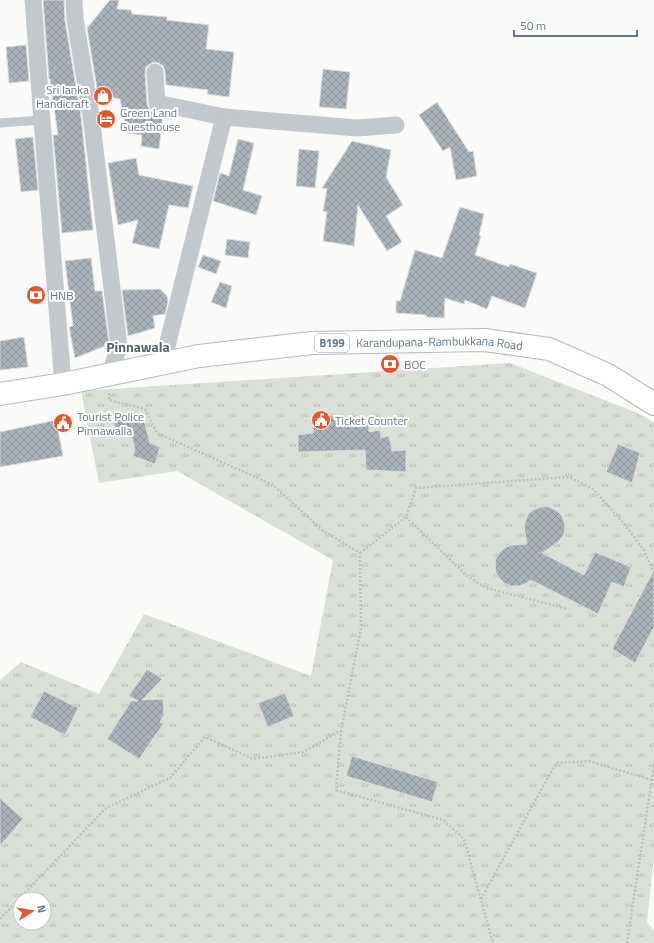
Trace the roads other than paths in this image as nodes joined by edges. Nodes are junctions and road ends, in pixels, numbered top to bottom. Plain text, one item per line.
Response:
1 (34, 0) edge
2 (74, 0) edge
3 (155, 72) dead end
4 (224, 117) junction
5 (42, 120) junction
6 (0, 124) edge
7 (396, 125) dead end
8 (157, 365) junction
9 (110, 374) junction
10 (63, 384) junction
11 (0, 394) edge
12 (654, 404) edge

1 - 5 street
2 - 9 street
3 - 4 street
4 - 7 street
4 - 8 street
5 - 6 lane
5 - 10 street
8 - 9 main road, Karandupana-Rambukkana Road / B199
8 - 12 main road, Karandupana-Rambukkana Road / B199
9 - 10 main road, Karandupana-Rambukkana Road / B199
10 - 11 main road, Karandupana-Rambukkana Road / B199

